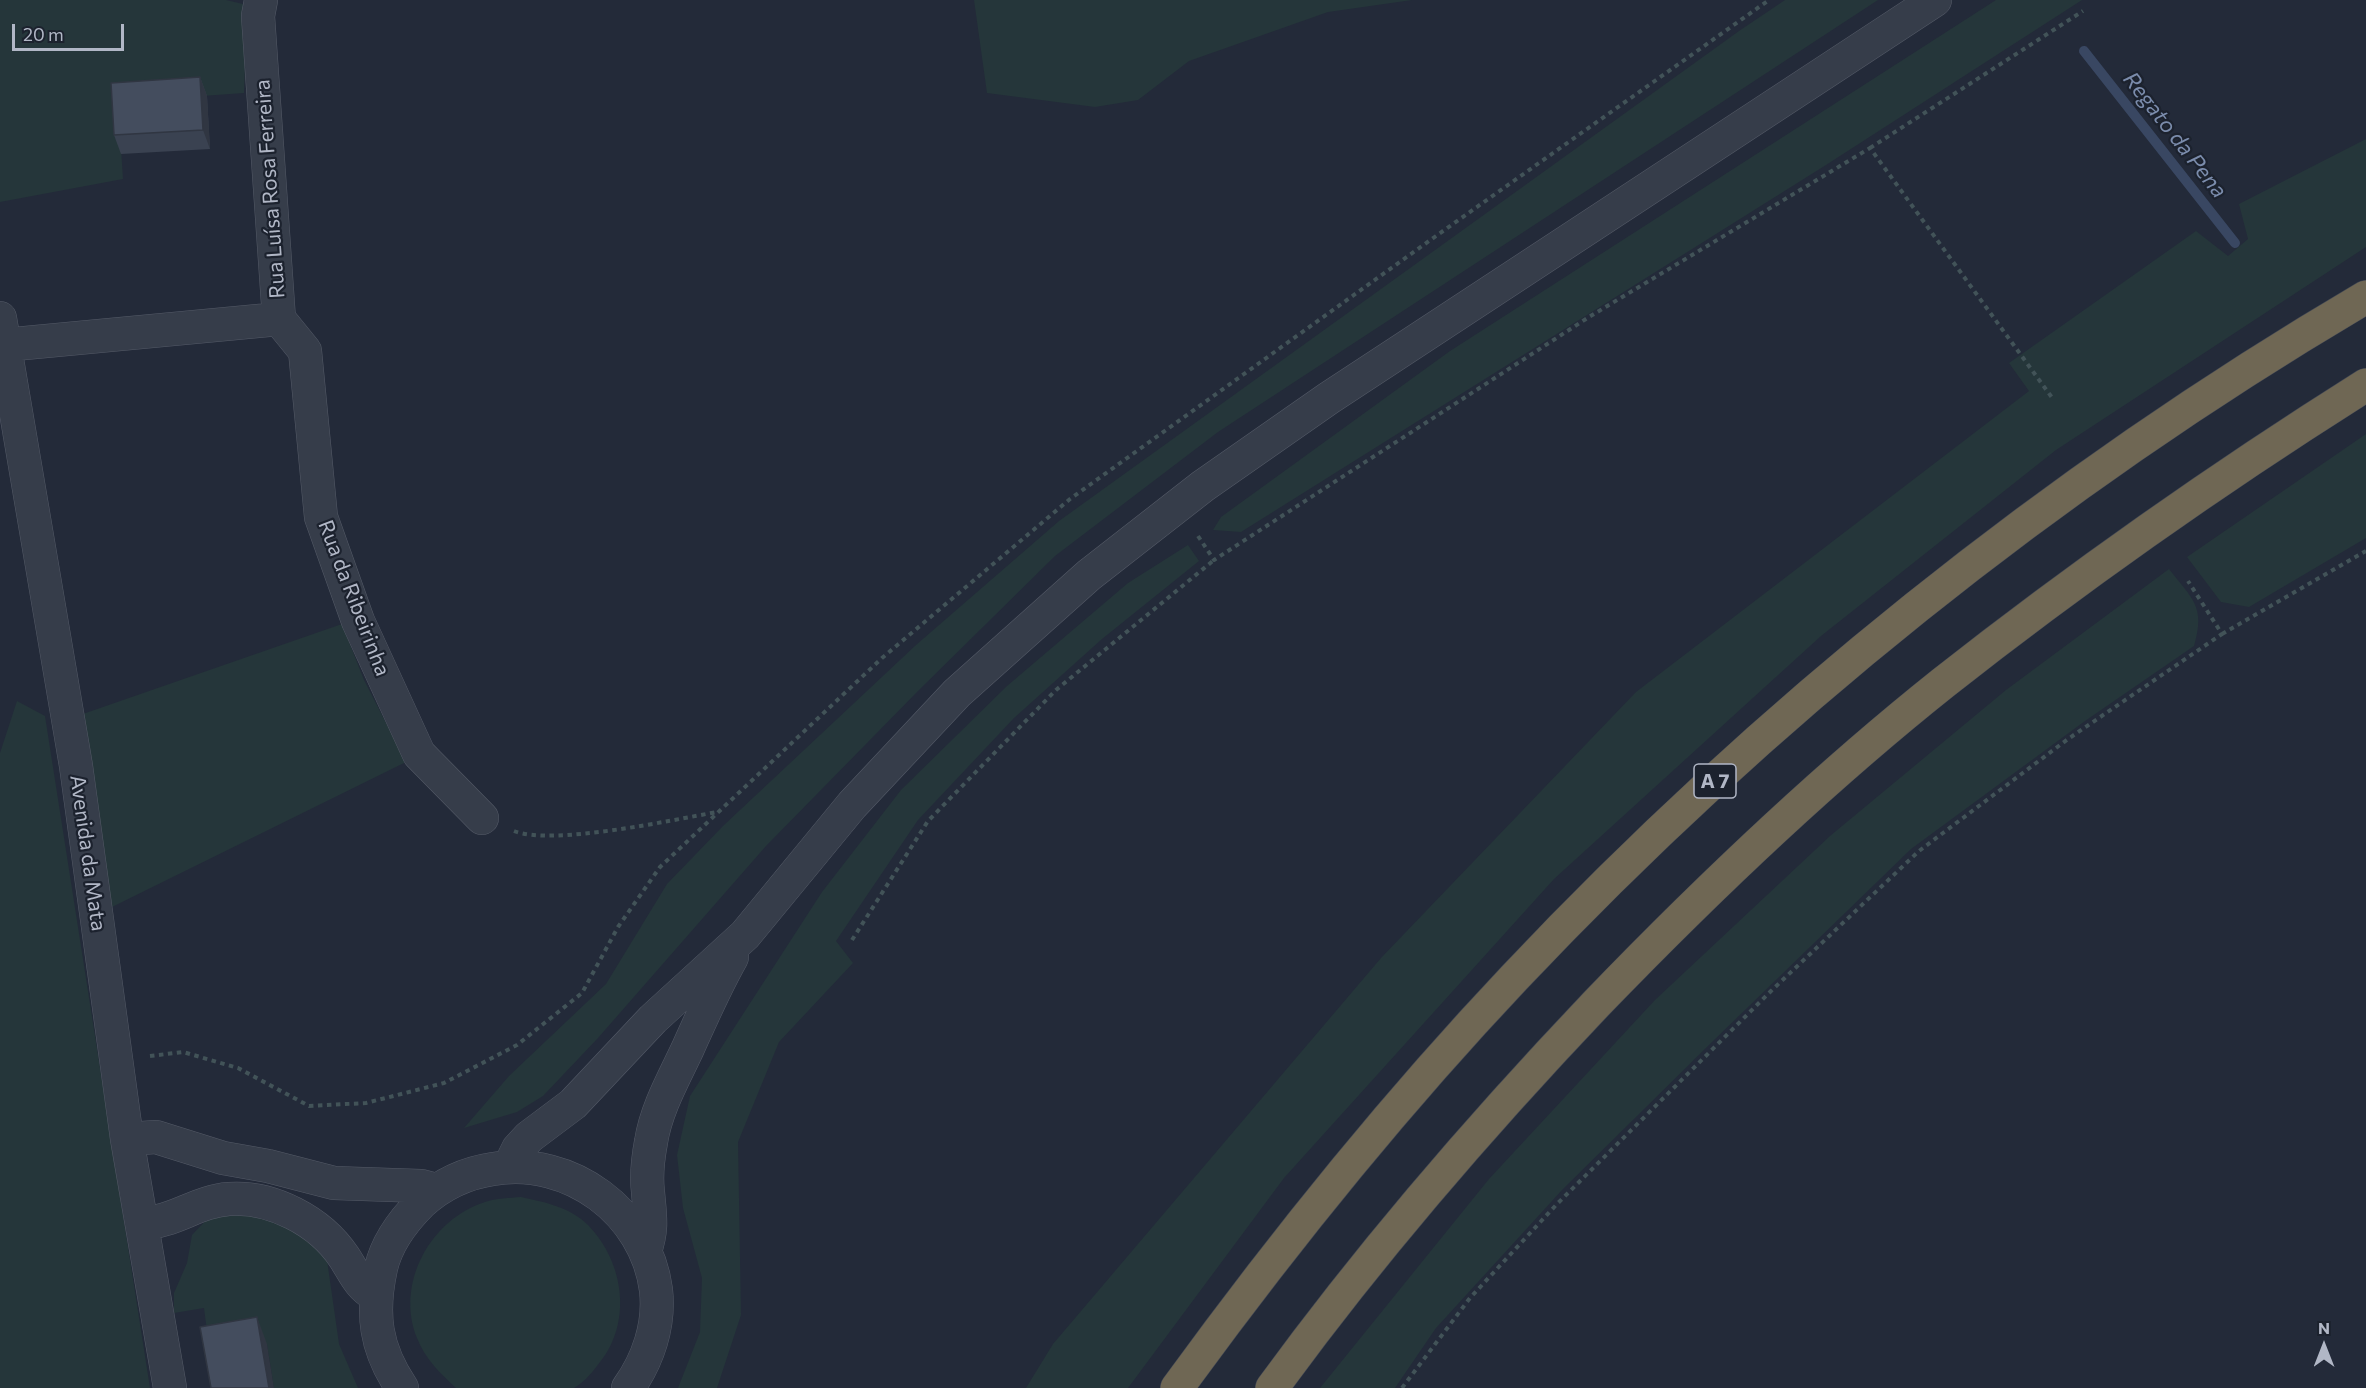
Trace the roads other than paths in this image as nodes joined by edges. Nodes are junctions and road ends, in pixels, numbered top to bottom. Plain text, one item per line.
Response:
1 (261, 0) edge
2 (1935, 0) edge
3 (2366, 297) edge
4 (279, 318) junction
5 (2, 331) edge
6 (2366, 385) edge
7 (482, 818) road end
8 (745, 935) junction
9 (127, 1139) junction
10 (513, 1165) junction
11 (435, 1190) junction
12 (142, 1223) junction
13 (645, 1251) junction
14 (375, 1295) junction
15 (170, 1388) edge
16 (402, 1388) edge
17 (628, 1388) edge
18 (1178, 1388) edge
19 (1272, 1388) edge

1 - 4 street, Rua Luísa Rosa Ferreira
2 - 8 street
3 - 18 highway, A 7
4 - 5 street, Rua Luísa Rosa Ferreira
4 - 7 street, Rua da Ribeirinha
5 - 9 street, Avenida da Mata
6 - 19 highway
8 - 10 street
8 - 13 street
9 - 11 street
9 - 12 street, Avenida da Mata
10 - 11 street
10 - 13 street
11 - 14 street
12 - 14 street
12 - 15 street, Avenida da Mata
13 - 17 street
14 - 16 street

